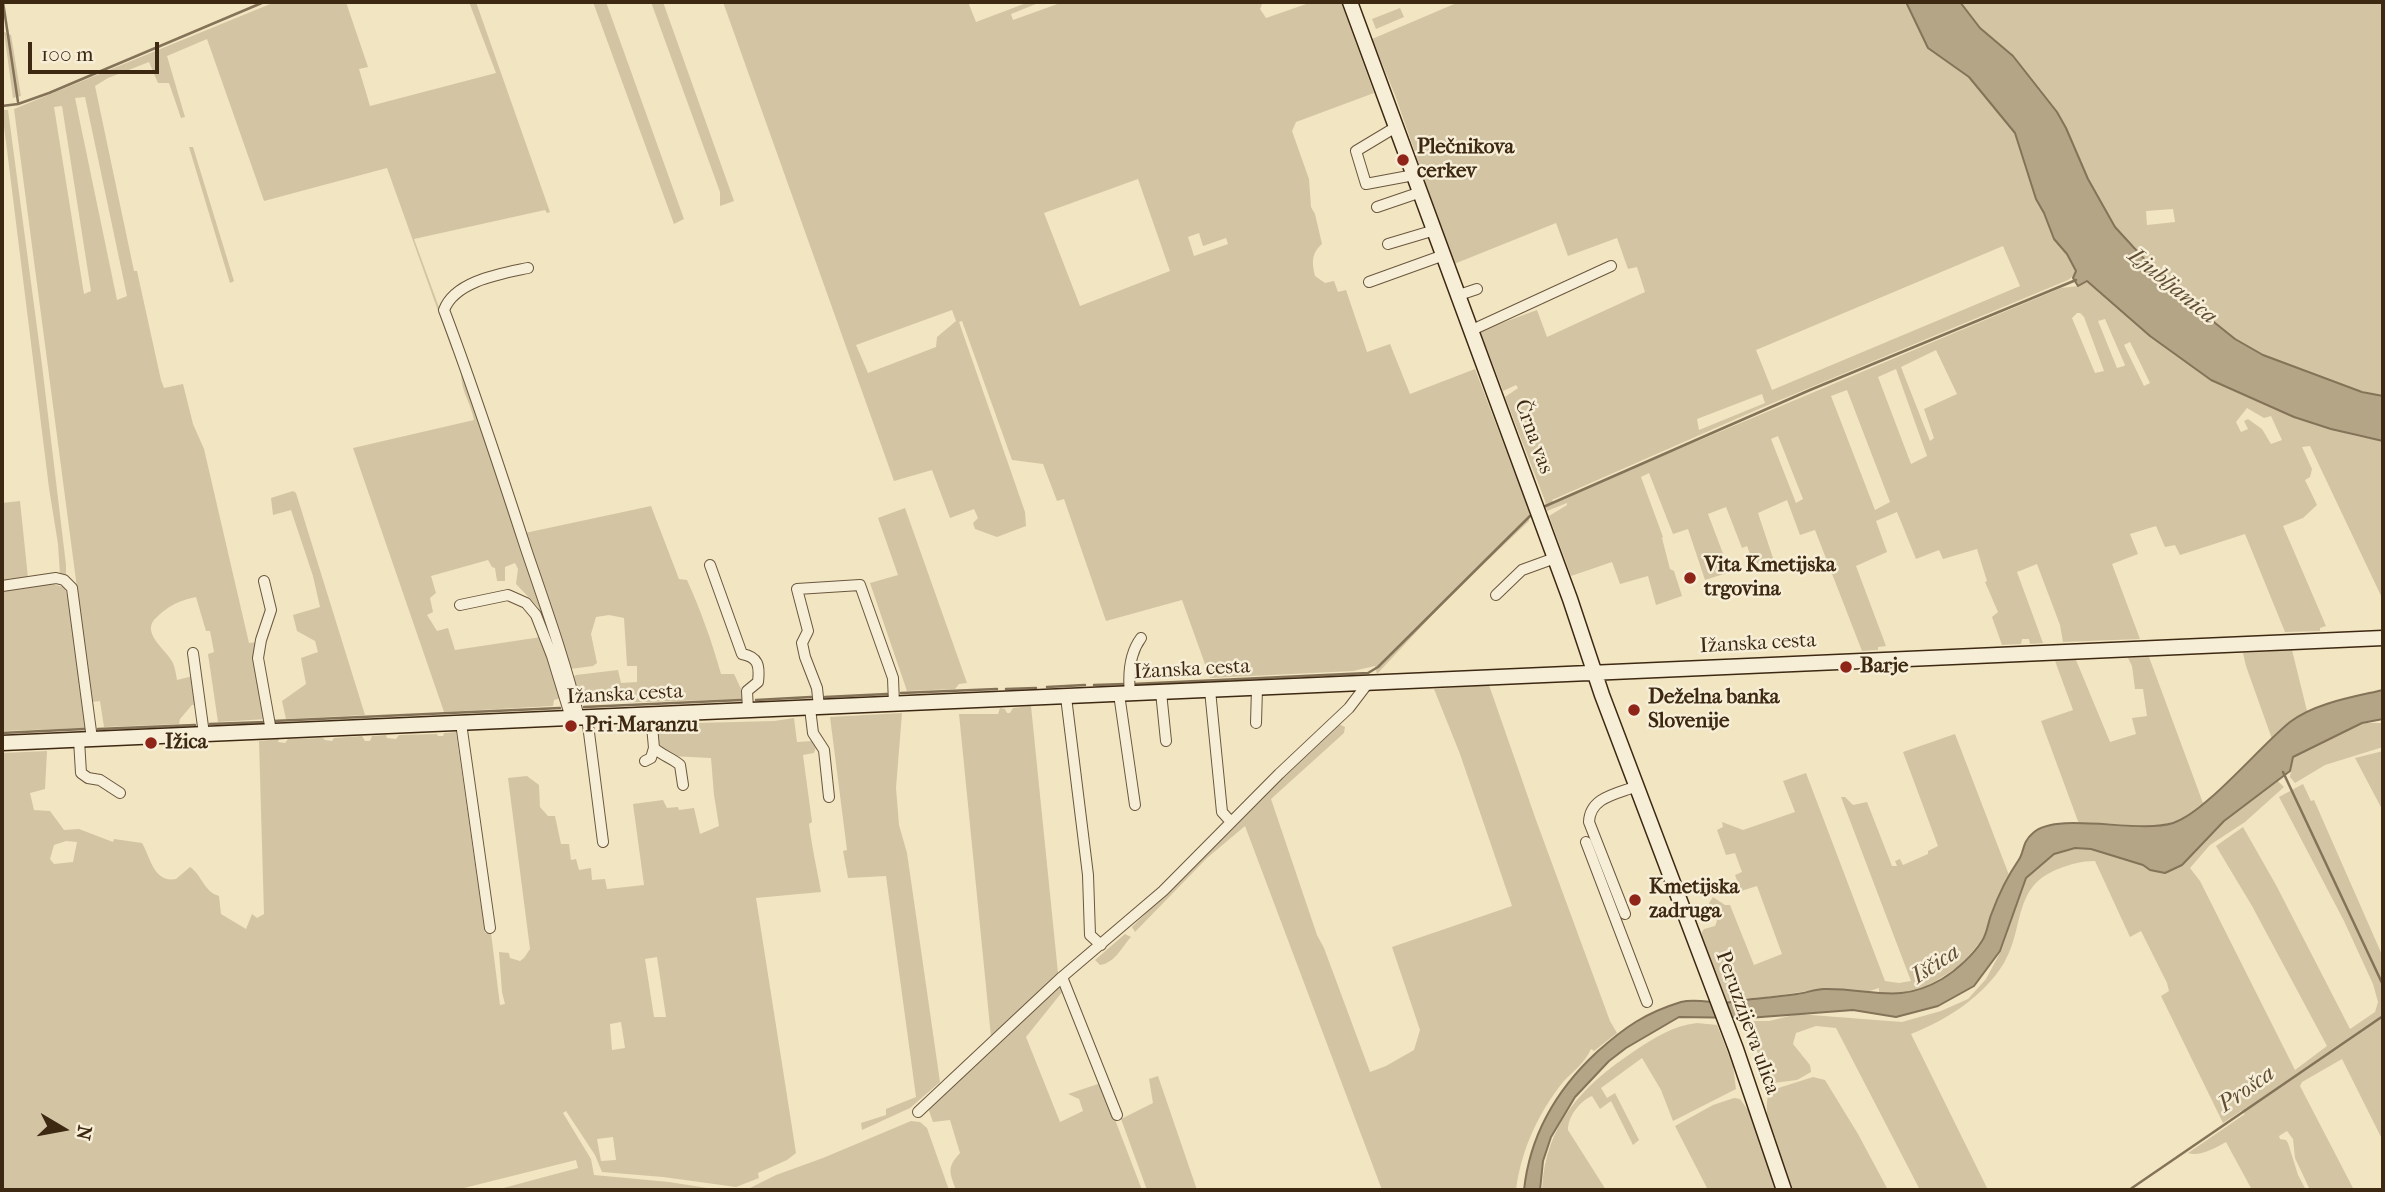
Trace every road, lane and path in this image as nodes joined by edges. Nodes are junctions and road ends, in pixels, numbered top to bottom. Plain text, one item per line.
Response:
1 (1350, 2) edge
2 (1396, 127) junction
3 (1414, 175) junction
4 (1420, 192) junction
5 (1377, 207) dead end
6 (1434, 230) junction
7 (1388, 244) dead end
8 (1444, 255) junction
9 (1611, 266) dead end
10 (528, 268) dead end
11 (1369, 282) dead end
12 (1477, 289) dead end
13 (1458, 295) junction
14 (1472, 330) junction
15 (1555, 558) junction
16 (710, 565) dead end
17 (264, 581) dead end
18 (2, 586) edge
19 (1496, 595) dead end
20 (460, 605) dead end
21 (1141, 638) dead end
22 (2383, 638) edge
23 (192, 653) dead end
24 (1594, 674) junction
25 (1368, 683) junction
26 (1257, 688) junction
27 (1210, 690) junction
28 (1161, 692) junction
29 (1125, 694) junction
30 (1066, 697) junction
31 (894, 704) junction
32 (815, 707) junction
33 (747, 710) junction
34 (651, 715) junction
35 (579, 718) junction
36 (461, 723) junction
37 (1256, 723) dead end
38 (271, 731) junction
39 (204, 734) junction
40 (86, 740) junction
41 (1166, 741) dead end
42 (2, 743) edge
43 (654, 748) junction
44 (645, 761) dead end
45 (683, 785) dead end
46 (1637, 786) junction
47 (120, 793) dead end
48 (829, 797) dead end
49 (1135, 805) dead end
50 (1231, 822) junction
51 (603, 842) dead end
52 (1586, 842) dead end
53 (1625, 914) dead end
54 (490, 928) dead end
55 (1101, 945) junction
56 (1062, 977) junction
57 (1647, 1002) dead end
58 (918, 1112) dead end
59 (1117, 1115) dead end
60 (1784, 1190) edge

1 - 2 street, Črna vas
2 - 3 street, Črna vas
2 - 3 street
3 - 4 street, Črna vas
4 - 5 street
4 - 6 street, Črna vas
6 - 7 street
6 - 8 street, Črna vas
8 - 11 street
8 - 13 street, Črna vas
9 - 14 street
10 - 35 street
12 - 13 street
13 - 14 street, Črna vas
14 - 15 street, Črna vas
15 - 19 street
15 - 24 street, Črna vas
16 - 33 street
17 - 38 street
18 - 40 street
20 - 35 street
21 - 29 street
22 - 24 street, Ižanska cesta
23 - 39 street
24 - 25 street, Ižanska cesta
24 - 46 street, Peruzzijeva ulica
25 - 26 street, Ižanska cesta
25 - 50 street
26 - 27 street, Ižanska cesta
26 - 37 street
27 - 28 street, Ižanska cesta
27 - 50 street
28 - 29 street, Ižanska cesta
28 - 41 street
29 - 30 street, Ižanska cesta
29 - 49 street
30 - 31 street, Ižanska cesta
30 - 55 street
31 - 32 street, Ižanska cesta
31 - 32 street
32 - 33 street, Ižanska cesta
32 - 48 street
33 - 34 street, Ižanska cesta
34 - 35 street, Ižanska cesta
34 - 43 street
35 - 36 street, Ižanska cesta
35 - 51 street
36 - 38 street, Ižanska cesta
36 - 54 street
38 - 39 street, Ižanska cesta
39 - 40 street, Ižanska cesta
40 - 42 street, Ižanska cesta
40 - 47 street
43 - 44 street
43 - 45 street
46 - 53 street
46 - 60 street, Peruzzijeva ulica
50 - 55 street
52 - 57 street
55 - 56 street
56 - 58 street
56 - 59 street

